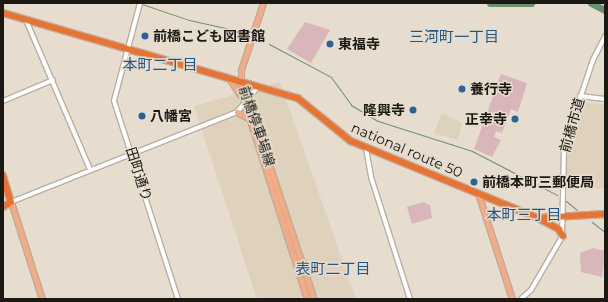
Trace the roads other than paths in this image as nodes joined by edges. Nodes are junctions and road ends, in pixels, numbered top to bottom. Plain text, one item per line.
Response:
1 (140, 3) edge
2 (263, 3) edge
3 (3, 13) edge
4 (25, 18) junction
5 (604, 37) edge
6 (129, 48) junction
7 (227, 76) junction
8 (53, 80) junction
9 (241, 80) junction
10 (262, 86) junction
11 (580, 96) junction
12 (249, 97) junction
13 (605, 99) edge
14 (3, 101) edge
15 (246, 106) junction
16 (253, 109) junction
17 (238, 111) junction
18 (251, 122) junction
19 (366, 148) junction
20 (132, 153) junction
21 (90, 169) junction
22 (3, 175) edge
23 (478, 193) junction
24 (3, 202) edge
25 (11, 202) junction
26 (3, 207) edge
27 (605, 214) edge
28 (563, 217) junction
29 (538, 218) junction
30 (563, 236) junction
31 (42, 299) edge
32 (178, 299) edge
33 (307, 299) edge
34 (314, 299) edge
35 (410, 299) edge
36 (512, 299) edge
37 (521, 299) edge

1 - 6 street, 田町通り
2 - 9 main road
3 - 4 highway, national route 50
4 - 6 highway, national route 50
4 - 8 street
5 - 11 street, 前橋市道
6 - 7 highway, national route 50
6 - 20 street, 田町通り
7 - 9 highway, national route 50
7 - 15 main road
8 - 14 street
8 - 21 street
9 - 10 highway, national route 50
9 - 12 main road, 前橋停車場線
9 - 15 main road, 前橋停車場線
10 - 12 street
10 - 19 highway, national route 50
11 - 13 street
11 - 28 street, 前橋市道
12 - 15 street
12 - 16 main road, 前橋停車場線
15 - 16 main road
15 - 17 main road
15 - 18 main road, 前橋停車場線
16 - 34 main road, 前橋停車場線
17 - 18 main road
17 - 20 street
18 - 33 main road, 前橋停車場線
19 - 23 highway, national route 50
19 - 35 street
20 - 21 street
20 - 32 street, 田町通り
21 - 25 street
22 - 25 highway
23 - 29 highway, national route 50
23 - 36 main road
24 - 25 highway
25 - 26 highway
25 - 31 main road
27 - 28 highway, national route 50
28 - 29 highway, national route 50
28 - 30 street, 前橋市道
29 - 30 highway
30 - 37 street

